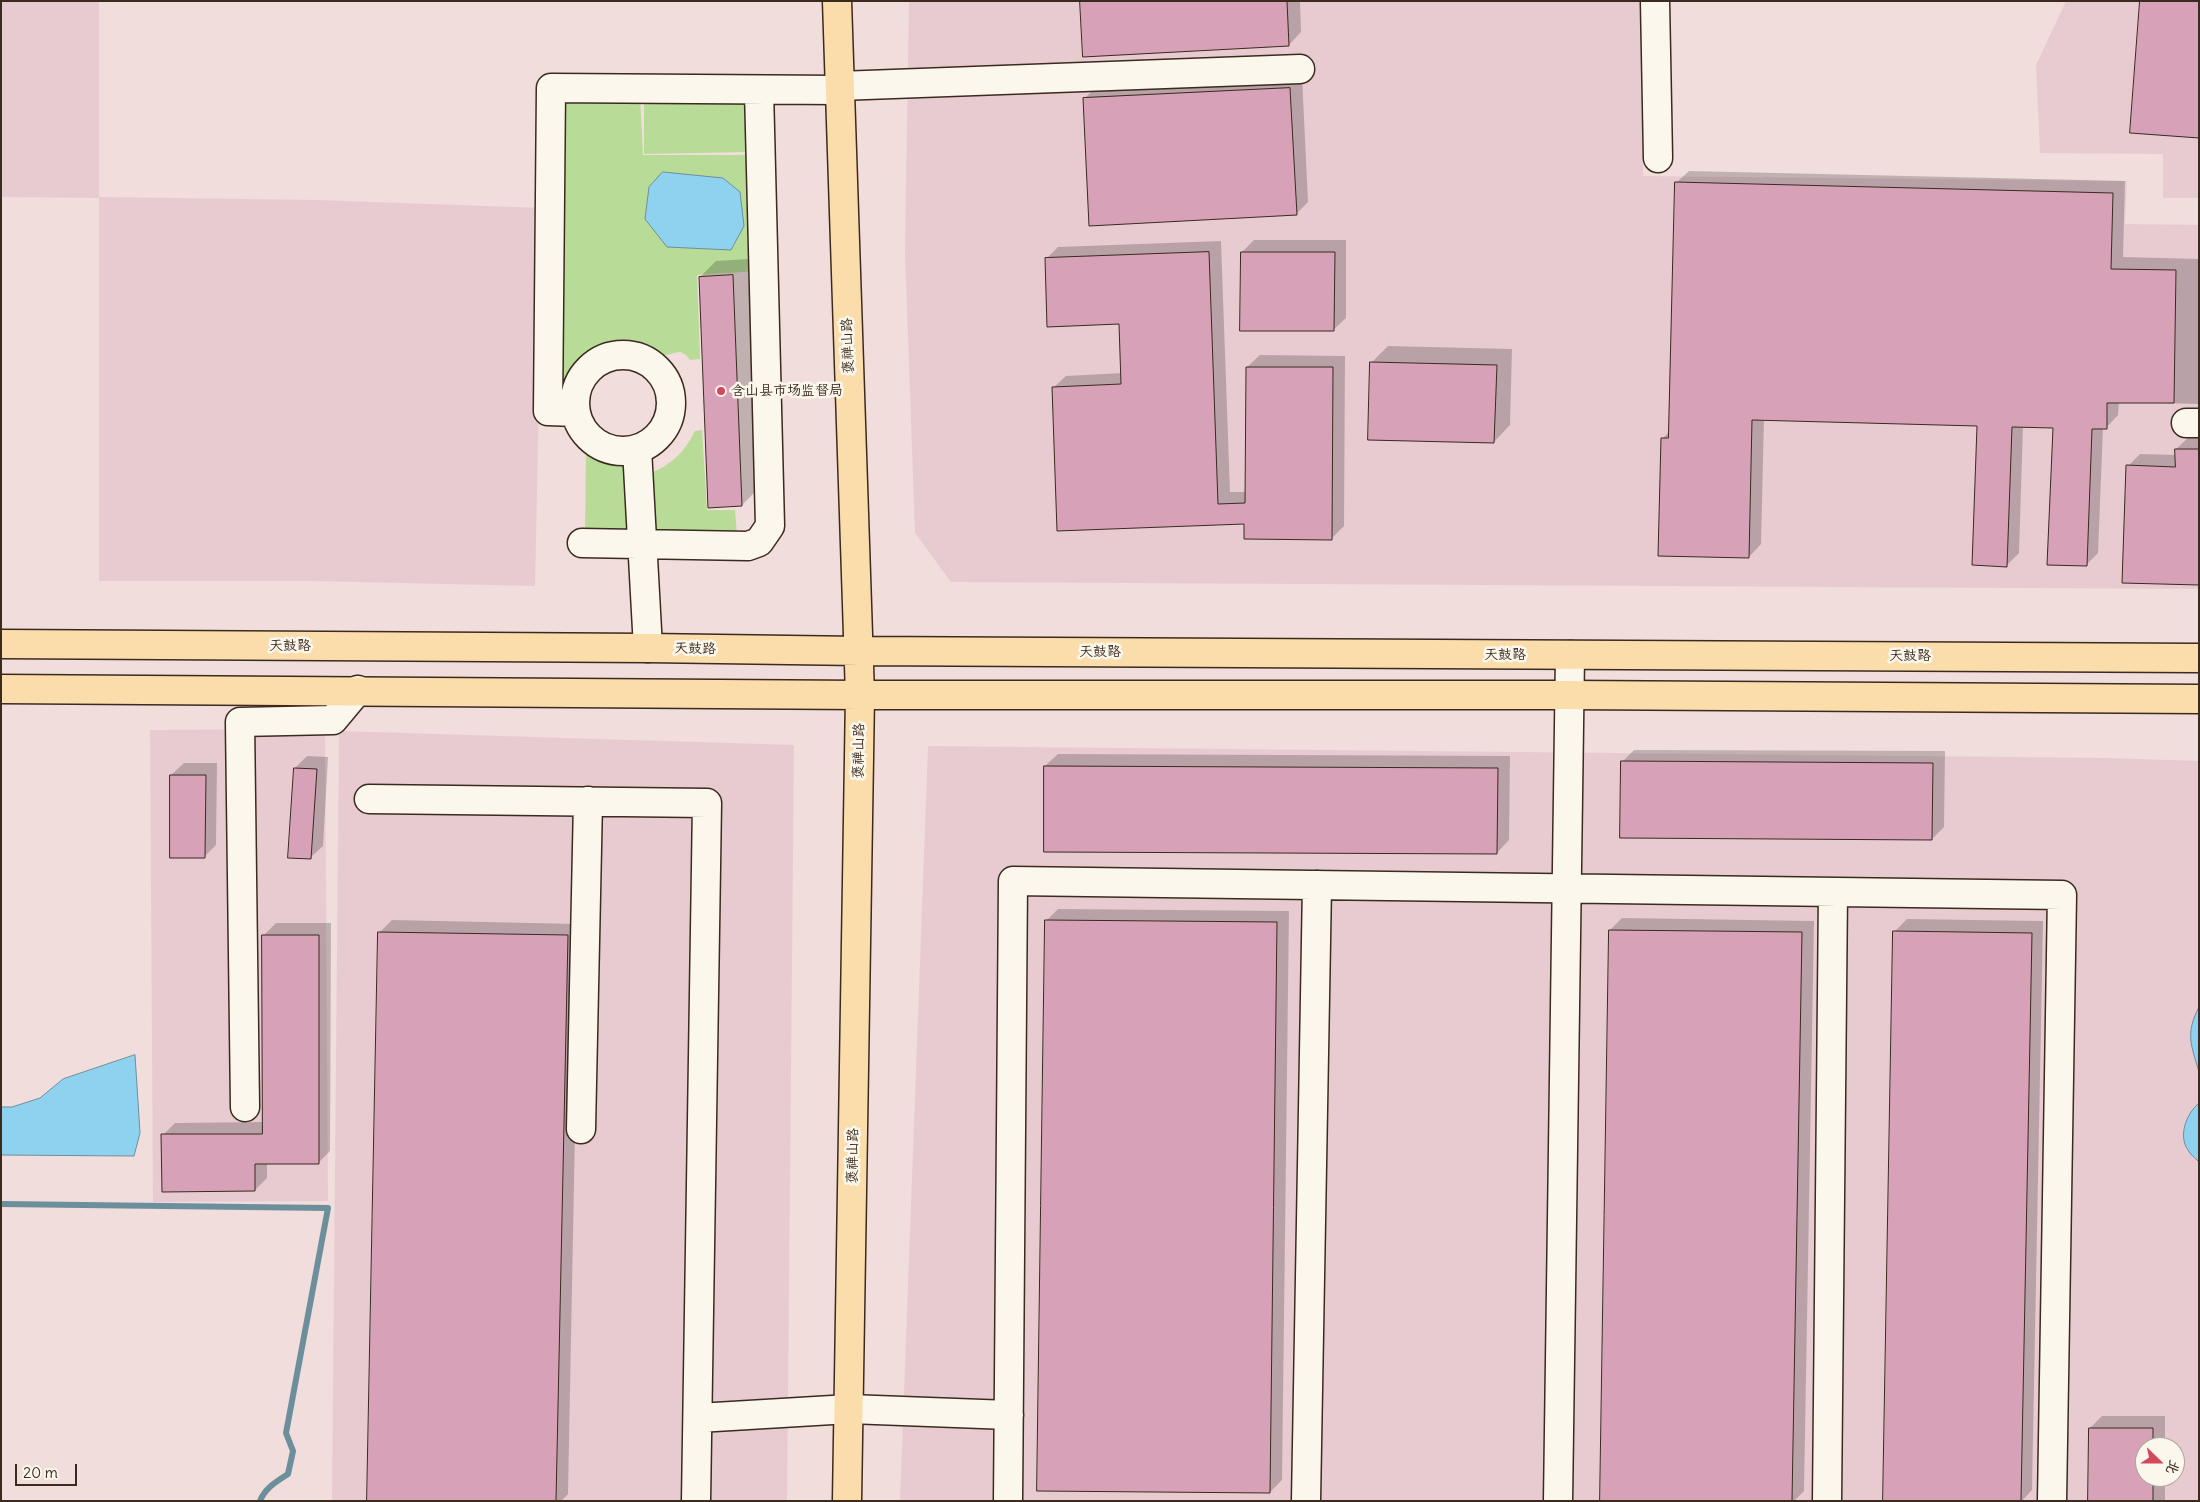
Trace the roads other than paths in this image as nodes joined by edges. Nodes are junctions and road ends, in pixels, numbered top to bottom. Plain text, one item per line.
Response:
1 (837, 1) edge
2 (1655, 1) edge
3 (1300, 69) dead end
4 (839, 88) junction
5 (759, 90) junction
6 (1658, 158) dead end
7 (576, 412) junction
8 (637, 449) junction
9 (582, 544) dead end
10 (641, 544) junction
11 (1, 644) edge
12 (648, 648) junction
13 (859, 651) junction
14 (1570, 655) junction
15 (2199, 658) edge
16 (1, 689) edge
17 (358, 690) junction
18 (860, 695) junction
19 (1569, 695) junction
20 (2199, 699) edge
21 (369, 798) dead end
22 (588, 801) junction
23 (1317, 885) junction
24 (1567, 888) junction
25 (1833, 892) junction
26 (245, 1107) dead end
27 (581, 1129) dead end
28 (849, 1409) junction
29 (1009, 1415) junction
30 (698, 1418) junction
31 (696, 1501) edge
32 (847, 1501) edge
33 (1008, 1501) edge
34 (1306, 1501) edge
35 (1558, 1501) edge
36 (1827, 1501) edge
37 (2052, 1501) edge

1 - 4 main road, 褒禅山路
2 - 6 street
3 - 4 street
4 - 5 street
4 - 13 main road, 褒禅山路
5 - 7 street
5 - 10 street
7 - 8 street
7 - 8 street
8 - 10 street
9 - 10 street
10 - 12 street
11 - 12 main road, 天鼓路
12 - 13 main road, 天鼓路
13 - 14 main road, 天鼓路
13 - 18 main road, 褒禅山路
14 - 15 main road, 天鼓路
14 - 19 street
16 - 17 main road
17 - 18 main road
17 - 26 street
18 - 19 main road
18 - 28 main road, 褒禅山路
19 - 20 main road
19 - 24 street
21 - 22 street
22 - 27 street
22 - 30 street
23 - 24 street
23 - 29 street
23 - 34 street
24 - 25 street
24 - 35 street
25 - 36 street
25 - 37 street
28 - 29 street
28 - 30 street
28 - 32 main road, 褒禅山路
29 - 33 street
30 - 31 street

